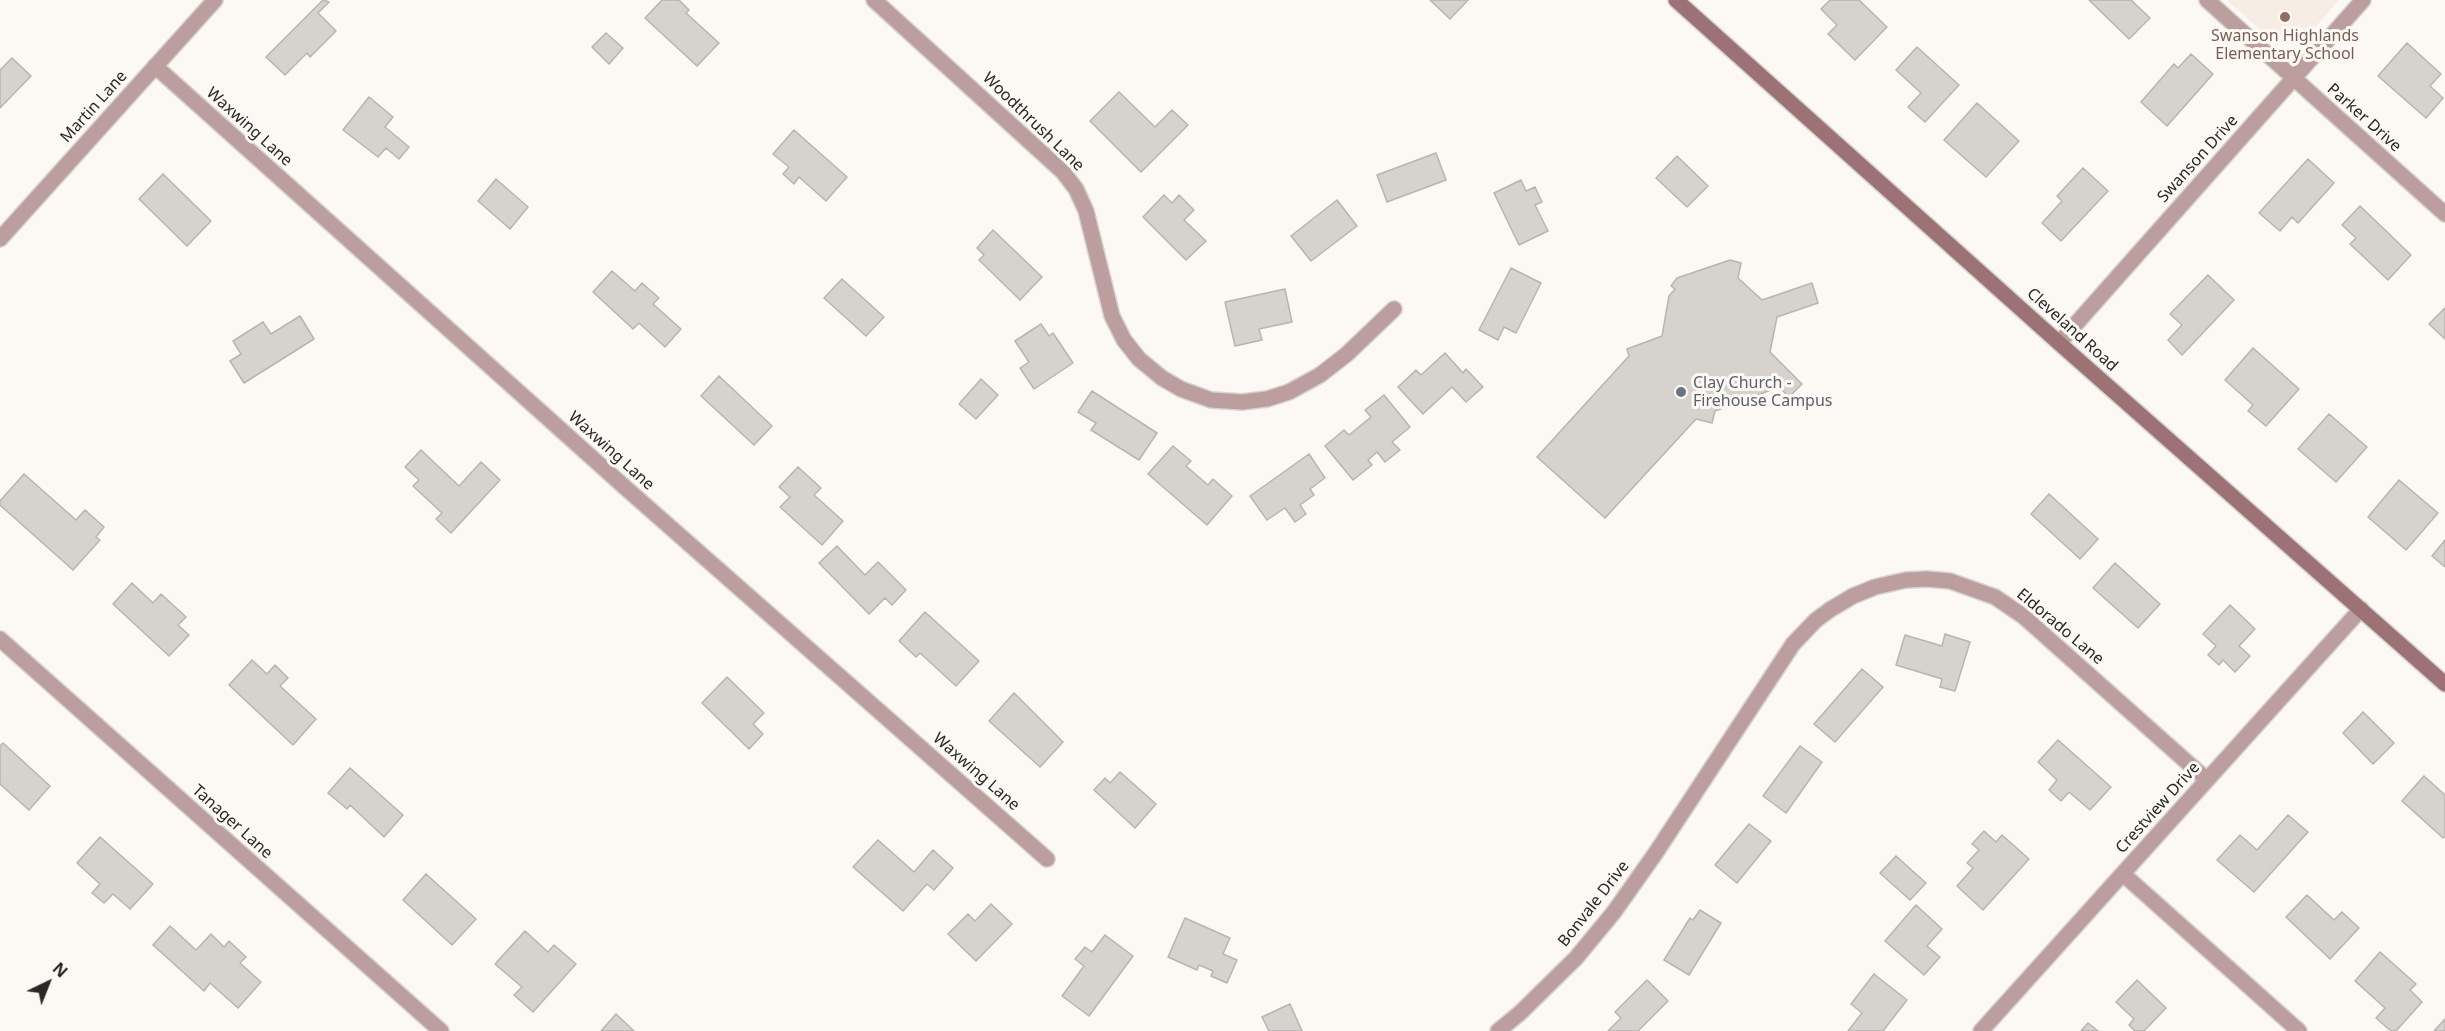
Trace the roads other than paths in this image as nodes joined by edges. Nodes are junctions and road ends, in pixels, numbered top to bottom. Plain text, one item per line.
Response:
1 (215, 0) edge
2 (874, 0) edge
3 (1676, 0) edge
4 (2207, 0) edge
5 (2363, 0) edge
6 (155, 66) junction
7 (2293, 79) junction
8 (2445, 214) edge
9 (0, 239) edge
10 (1394, 309) dead end
11 (2059, 343) junction
12 (2361, 609) junction
13 (0, 639) edge
14 (2445, 684) edge
15 (2207, 780) junction
16 (1700, 784) joint
17 (1047, 859) dead end
18 (2123, 874) junction
19 (441, 1031) edge
20 (1497, 1031) edge
21 (1982, 1031) edge
22 (2299, 1031) edge

1 - 6 street, Martin Lane
2 - 10 street, Woodthrush Lane
3 - 11 main road, Cleveland Road
4 - 7 street, Parker Drive
5 - 7 street, Swanson Drive
6 - 9 street, Martin Lane
6 - 17 street, Waxwing Lane
7 - 8 street, Parker Drive
7 - 11 street, Swanson Drive
11 - 12 main road, Cleveland Road
12 - 14 main road, Cleveland Road
12 - 15 street, Crestview Drive
13 - 19 street, Tanager Lane
15 - 16 street, Eldorado Lane
15 - 18 street, Crestview Drive
16 - 20 street, Bonvale Drive
18 - 21 street, Crestview Drive
18 - 22 street

